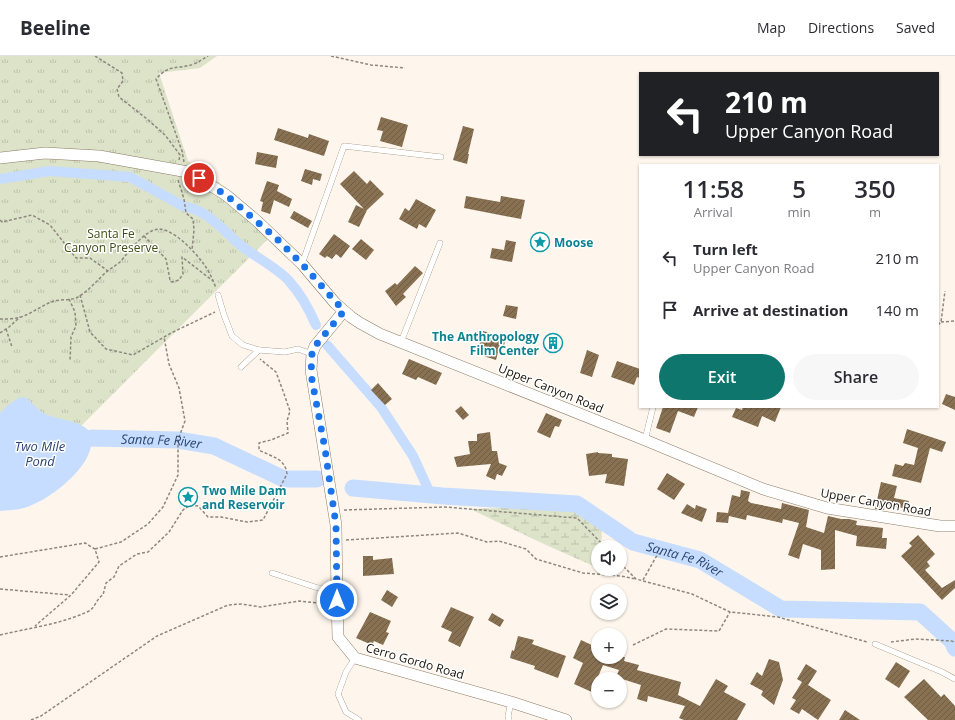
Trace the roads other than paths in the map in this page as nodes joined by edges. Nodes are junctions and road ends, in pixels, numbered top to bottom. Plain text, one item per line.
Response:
1 (441, 157) dead end
2 (0, 158) edge
3 (440, 243) dead end
4 (302, 264) junction
5 (218, 295) road end
6 (344, 311) junction
7 (401, 342) junction
8 (259, 350) junction
9 (314, 350) junction
10 (241, 367) dead end
11 (653, 408) edge
12 (645, 440) junction
13 (955, 526) edge
14 (272, 573) dead end
15 (337, 594) junction
16 (875, 644) road end
17 (355, 658) junction
18 (955, 679) edge
19 (511, 702) junction
20 (359, 720) edge
21 (509, 720) edge
22 (566, 720) edge

1 - 4 lane
2 - 4 street, Upper Canyon Road
3 - 7 lane
4 - 6 street, Upper Canyon Road
5 - 8 lane
6 - 7 street, Upper Canyon Road
6 - 9 street
7 - 12 street, Upper Canyon Road
8 - 9 lane
8 - 10 lane
9 - 15 street, Cerro Gordo Road
11 - 12 lane
12 - 13 street, Upper Canyon Road
14 - 15 lane
15 - 17 street, Cerro Gordo Road
16 - 18 lane
17 - 19 street, Cerro Gordo Road
17 - 20 lane
19 - 21 lane
19 - 22 street, Cerro Gordo Road

